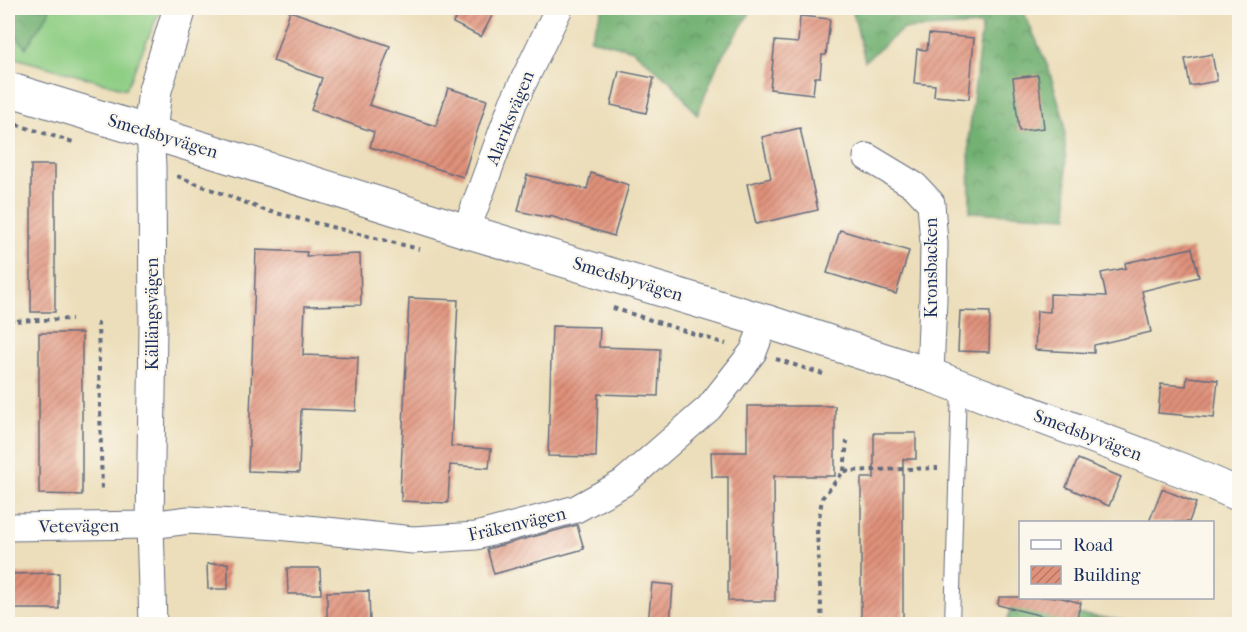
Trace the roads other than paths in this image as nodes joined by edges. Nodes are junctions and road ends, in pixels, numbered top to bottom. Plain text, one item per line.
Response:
1 (180, 8) edge
2 (559, 8) edge
3 (8, 89) edge
4 (150, 132) junction
5 (867, 157) dead end
6 (466, 231) junction
7 (765, 321) junction
8 (944, 381) junction
9 (1239, 495) edge
10 (150, 525) junction
11 (8, 527) edge
12 (153, 624) edge
13 (952, 624) edge

1 - 4 main road, Källängsvägen
2 - 6 street, Alariksvägen
3 - 4 main road, Smedsbyvägen
4 - 6 main road, Smedsbyvägen
4 - 10 street, Källängsvägen
5 - 8 street, Kronsbacken
6 - 7 main road, Smedsbyvägen
7 - 8 main road, Smedsbyvägen
7 - 10 street, Fräkenvägen
8 - 9 main road, Smedsbyvägen
8 - 13 lane
10 - 11 street, Vetevägen
10 - 12 street, Källängsvägen

